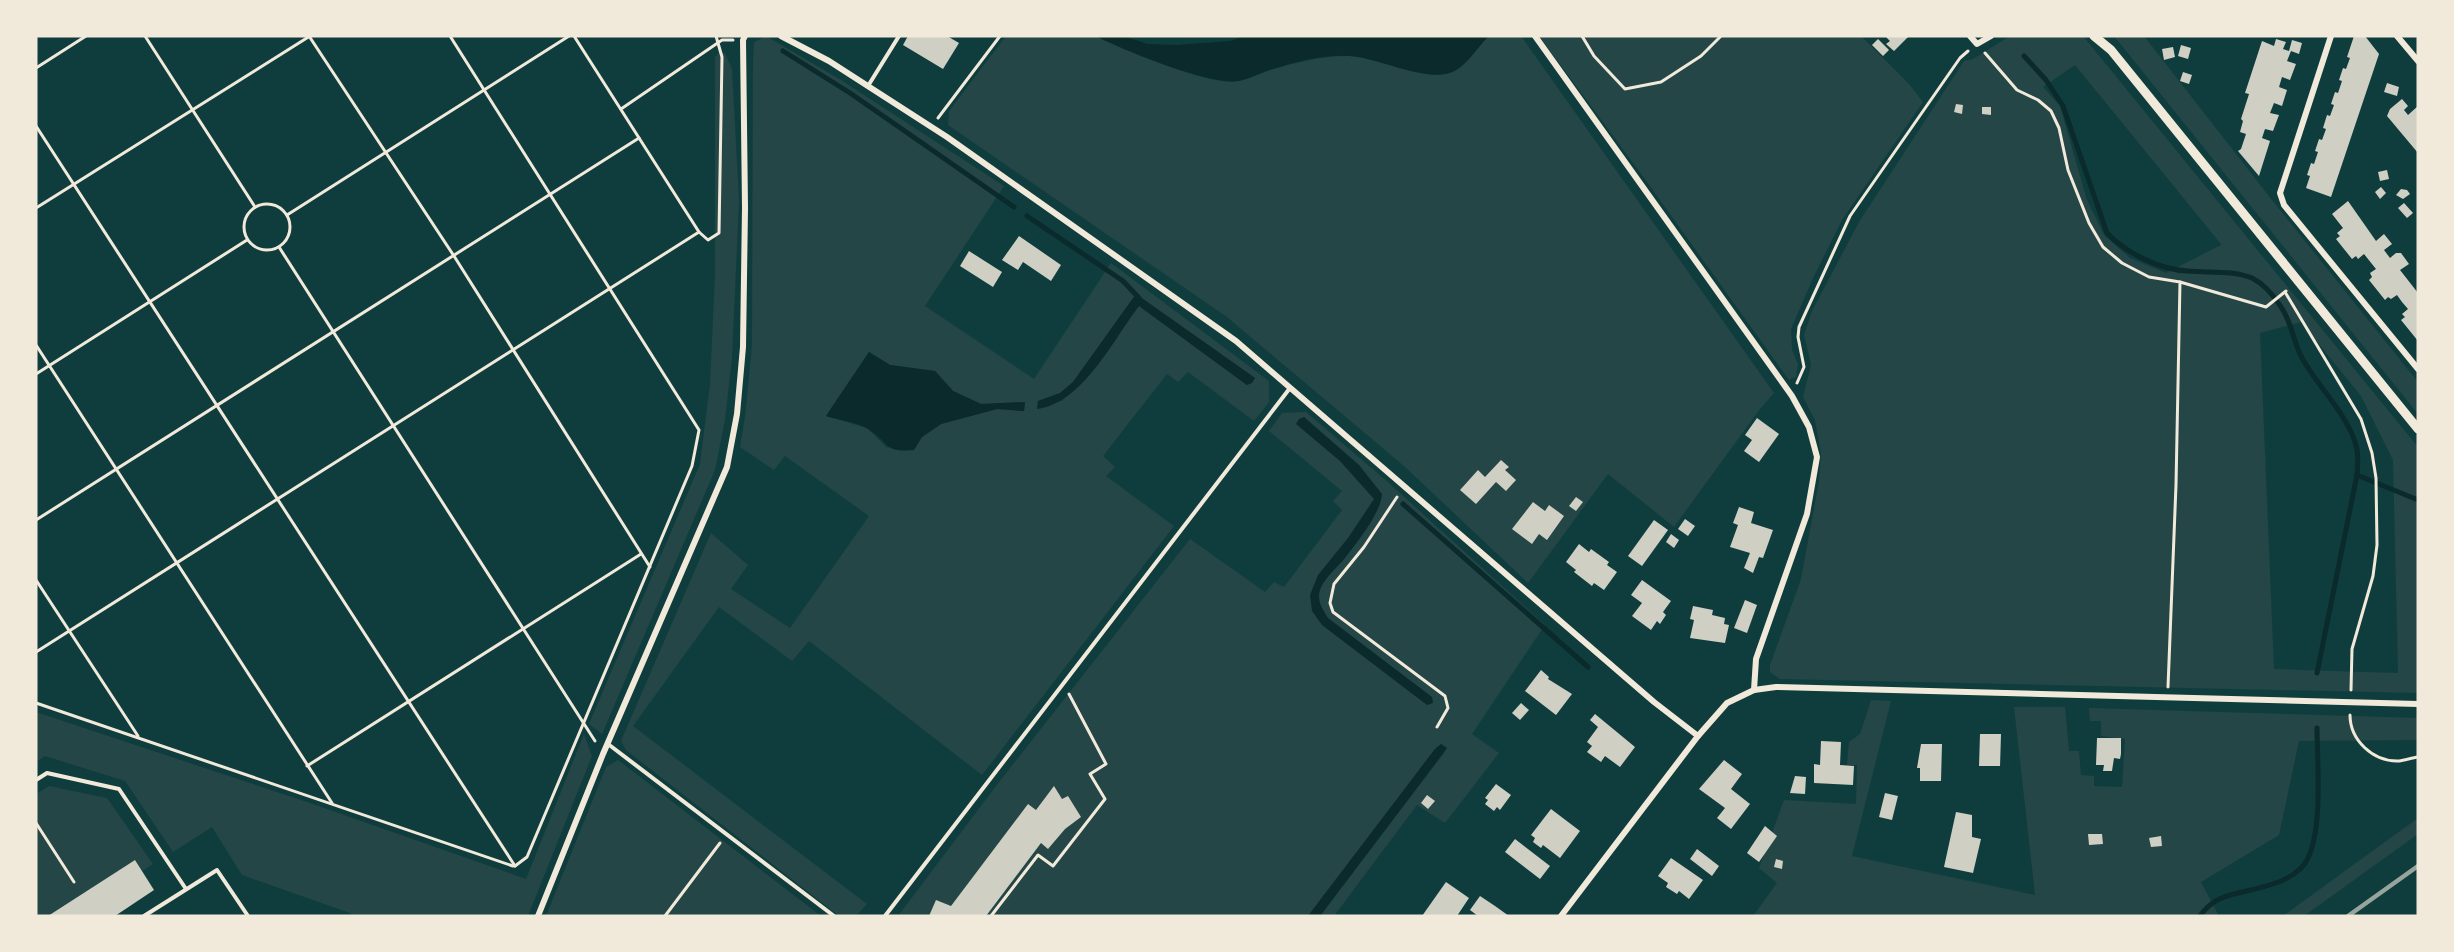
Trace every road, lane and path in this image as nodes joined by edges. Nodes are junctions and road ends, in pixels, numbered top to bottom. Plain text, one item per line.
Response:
1 (86, 36) edge
2 (145, 36) edge
3 (309, 36) edge
4 (450, 36) edge
5 (569, 36) edge
6 (574, 36) edge
7 (716, 36) edge
8 (781, 36) edge
9 (899, 36) edge
10 (1000, 36) edge
11 (1534, 36) edge
12 (1582, 36) edge
13 (1721, 36) edge
14 (1970, 36) edge
15 (1991, 36) edge
16 (2094, 36) edge
17 (2106, 36) edge
18 (2331, 36) edge
19 (2397, 36) edge
20 (744, 38) edge
21 (718, 43) junction
22 (1977, 44) junction
23 (2111, 50) junction
24 (2418, 62) edge
25 (36, 68) edge
26 (868, 87) junction
27 (484, 90) junction
28 (621, 109) junction
29 (192, 110) junction
30 (36, 126) edge
31 (931, 127) junction
32 (639, 138) junction
33 (385, 153) junction
34 (74, 184) junction
35 (551, 194) junction
36 (255, 207) junction
37 (36, 208) edge
38 (287, 215) junction
39 (699, 232) junction
40 (247, 240) junction
41 (279, 247) junction
42 (454, 256) junction
43 (2180, 282) junction
44 (610, 287) junction
45 (150, 302) junction
46 (333, 332) junction
47 (36, 345) edge
48 (514, 351) junction
49 (49, 366) junction
50 (2418, 369) edge
51 (36, 374) edge
52 (1291, 387) junction
53 (1792, 396) junction
54 (216, 406) junction
55 (394, 427) junction
56 (2418, 429) edge
57 (116, 470) junction
58 (1404, 486) junction
59 (277, 500) junction
60 (36, 520) edge
61 (641, 554) junction
62 (177, 564) junction
63 (650, 567) junction
64 (36, 580) edge
65 (523, 629) junction
66 (68, 632) junction
67 (36, 652) edge
68 (2351, 682) dead end
69 (1060, 686) junction
70 (1754, 690) junction
71 (2168, 696) junction
72 (408, 702) junction
73 (36, 704) edge
74 (2418, 704) edge
75 (2350, 720) dead end
76 (583, 723) junction
77 (1437, 727) dead end
78 (1698, 736) junction
79 (139, 738) junction
80 (607, 744) junction
81 (603, 754) junction
82 (2418, 757) edge
83 (307, 766) junction
84 (36, 780) edge
85 (332, 803) junction
86 (36, 823) edge
87 (727, 834) junction
88 (515, 866) junction
89 (74, 882) dead end
90 (186, 889) junction
91 (144, 916) edge
92 (248, 916) edge
93 (538, 916) edge
94 (665, 916) edge
95 (834, 916) edge
96 (885, 916) edge
97 (991, 916) edge
98 (1561, 916) edge

1 - 25 path
2 - 29 path
3 - 29 path
3 - 33 path
4 - 27 path
5 - 27 path
6 - 28 path
7 - 21 path
8 - 26 street
9 - 26 lane
10 - 31 path
11 - 53 street
12 - 13 path
14 - 22 street
15 - 22 street
16 - 23 street
17 - 23 street
18 - 50 street
19 - 24 street
20 - 21 path
20 - 80 street
21 - 28 path
21 - 39 path
22 - 43 path
22 - 53 path
23 - 56 street
26 - 31 street
27 - 33 path
27 - 35 path
28 - 32 path
29 - 34 path
29 - 36 path
30 - 34 path
31 - 52 street
32 - 35 path
32 - 39 path
33 - 38 path
33 - 42 path
34 - 37 path
34 - 45 path
35 - 42 path
35 - 44 path
36 - 38 path
36 - 40 path
38 - 41 path
39 - 44 path
40 - 41 path
40 - 45 path
41 - 46 path
42 - 46 path
42 - 48 path
43 - 68 path
43 - 71 path
44 - 48 path
44 - 63 path
45 - 49 path
45 - 54 path
46 - 54 path
46 - 55 path
47 - 49 path
48 - 55 path
48 - 61 path
49 - 51 path
49 - 57 path
52 - 58 street
52 - 69 lane
53 - 70 street
54 - 57 path
54 - 59 path
55 - 59 path
55 - 65 path
57 - 60 path
57 - 62 path
58 - 77 path
58 - 78 street
59 - 62 path
59 - 72 path
61 - 63 path
61 - 65 path
62 - 66 path
62 - 83 path
63 - 76 path
64 - 66 path
65 - 72 path
65 - 76 path
66 - 67 path
66 - 79 path
69 - 96 lane
69 - 97 path
70 - 71 street
70 - 78 street
71 - 74 street
72 - 83 path
72 - 88 path
73 - 79 path
75 - 82 path
76 - 81 path
76 - 88 path
78 - 98 street
79 - 85 path
80 - 81 street
80 - 87 lane
81 - 93 street
83 - 85 path
84 - 90 lane
85 - 88 path
86 - 89 path
87 - 94 path
87 - 95 lane
90 - 91 lane
90 - 92 lane

